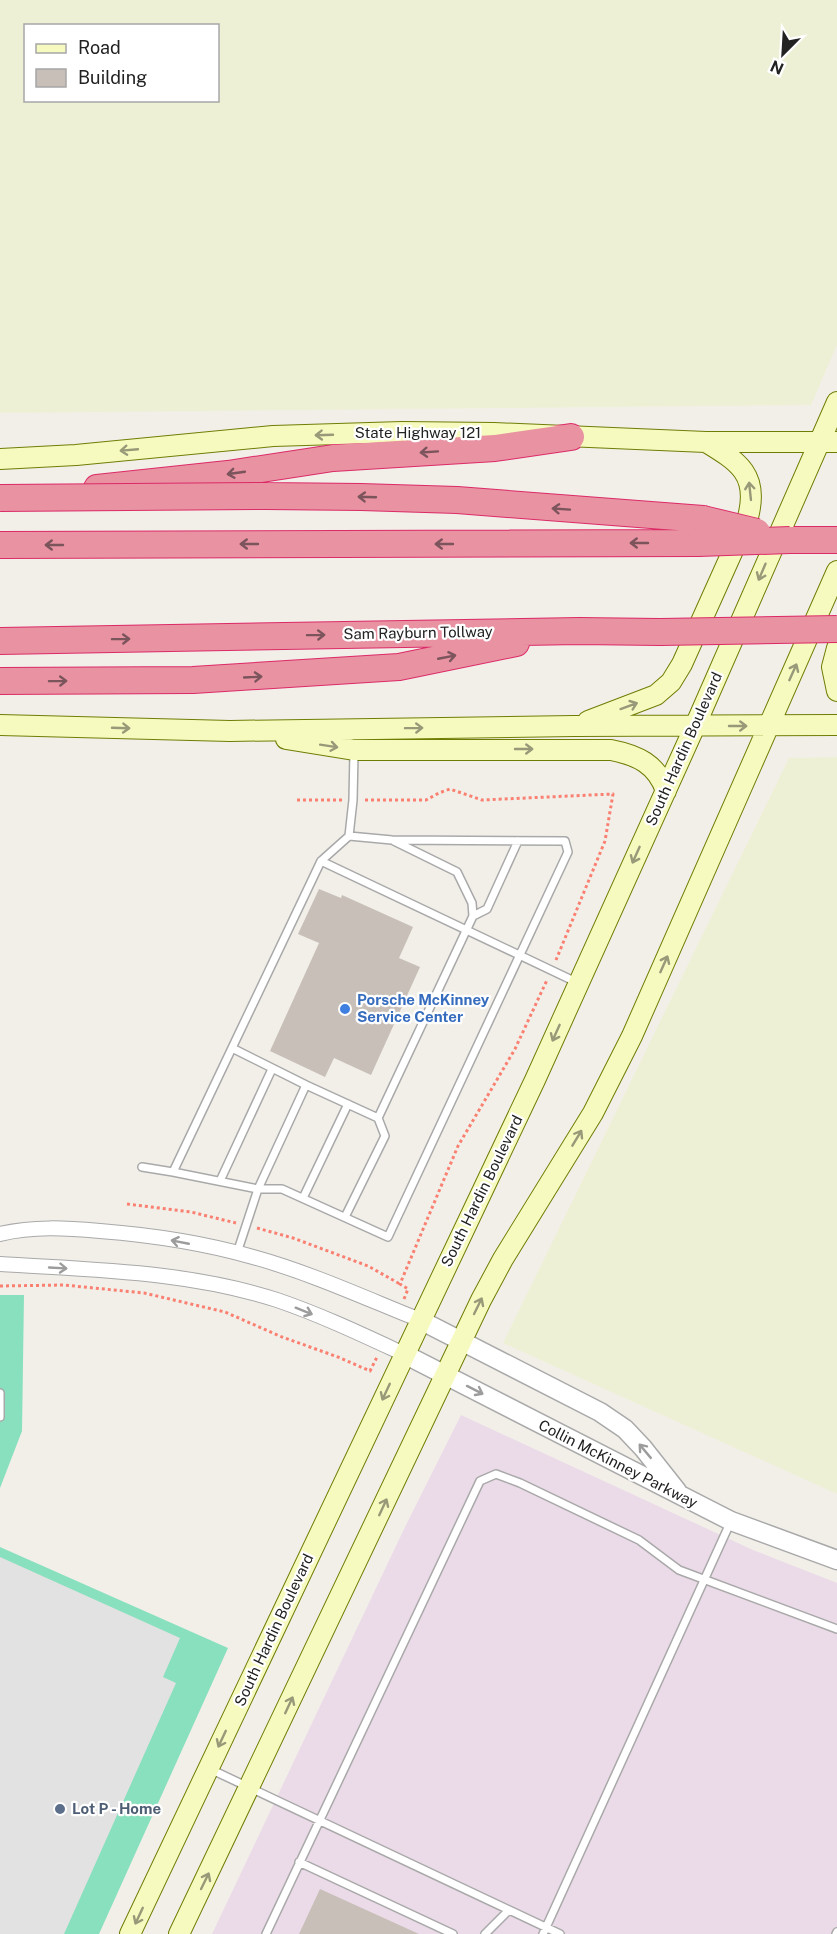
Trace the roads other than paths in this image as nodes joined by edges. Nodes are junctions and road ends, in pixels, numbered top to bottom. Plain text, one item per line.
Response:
1 (837, 402) edge
2 (571, 437) junction
3 (706, 442) junction
4 (828, 442) edge
5 (0, 459) edge
6 (0, 498) edge
7 (700, 531) junction
8 (837, 540) edge
9 (0, 546) edge
10 (837, 571) edge
11 (837, 629) edge
12 (579, 631) junction
13 (0, 641) edge
14 (837, 648) edge
15 (0, 681) edge
16 (837, 691) edge
17 (0, 725) edge
18 (837, 725) edge
19 (574, 726) junction
20 (695, 726) junction
21 (769, 726) junction
22 (230, 731) junction
23 (354, 750) junction
24 (666, 791) junction
25 (349, 836) junction
26 (392, 840) junction
27 (518, 841) junction
28 (321, 861) junction
29 (473, 916) junction
30 (466, 929) junction
31 (520, 956) junction
32 (579, 983) junction
33 (232, 1048) junction
34 (272, 1069) junction
35 (306, 1085) junction
36 (348, 1104) junction
37 (378, 1118) junction
38 (142, 1167) dead end
39 (173, 1172) junction
40 (220, 1181) junction
41 (258, 1189) junction
42 (303, 1198) junction
43 (345, 1217) junction
44 (0, 1234) edge
45 (237, 1253) junction
46 (0, 1264) edge
47 (420, 1320) junction
48 (461, 1341) junction
49 (404, 1354) junction
50 (445, 1375) junction
51 (0, 1393) edge
52 (0, 1417) edge
53 (682, 1497) junction
54 (731, 1521) junction
55 (837, 1560) edge
56 (705, 1580) junction
57 (837, 1629) edge
58 (208, 1769) junction
59 (249, 1788) junction
60 (319, 1821) junction
61 (299, 1862) junction
62 (509, 1910) junction
63 (545, 1931) edge
64 (130, 1934) edge
65 (179, 1934) edge
66 (266, 1934) edge
67 (453, 1934) edge
68 (485, 1934) edge
69 (560, 1934) edge

1 - 4 main road, South Hardin Boulevard
2 - 3 main road, State Highway 121
2 -> 5 main road, State Highway 121
2 -> 6 highway
3 - 4 main road, State Highway 121
19 -> 3 main road
4 -> 20 main road, South Hardin Boulevard
7 -> 6 highway, bridge
7 - 8 highway, bridge
7 -> 9 highway
21 -> 10 main road
11 - 12 highway, Sam Rayburn Tollway, bridge
13 -> 12 highway, Sam Rayburn Tollway
15 -> 12 highway
14 - 16 main road
17 -> 22 main road
18 - 21 main road
19 - 20 main road
22 -> 19 main road
20 -> 21 main road
20 - 24 main road, South Hardin Boulevard
48 -> 21 main road
22 -> 23 main road
23 -> 24 main road
23 - 25 lane
24 -> 32 main road, South Hardin Boulevard
25 - 26 lane
25 - 28 lane
26 - 27 lane
26 - 29 lane
27 - 29 lane
27 - 31 lane
28 - 30 lane
28 - 33 lane
29 - 30 lane
30 - 31 lane
30 - 37 lane
31 - 32 lane
31 - 43 lane
32 -> 47 main road, South Hardin Boulevard
33 - 34 lane
33 - 39 lane
34 - 35 lane
34 - 40 lane
35 - 36 lane
35 - 41 lane
36 - 37 lane
36 - 42 lane
37 - 43 lane
38 - 39 lane
39 - 40 lane
40 - 41 lane
41 - 42 lane
41 - 45 lane
42 - 43 lane
45 -> 44 street
45 - 47 street
46 -> 49 street
47 - 48 street
47 - 49 main road, South Hardin Boulevard
48 - 50 main road
53 -> 48 street
49 - 50 street, Collin McKinney Parkway
49 -> 58 main road, South Hardin Boulevard
50 -> 53 street, Collin McKinney Parkway
59 -> 50 main road
51 - 52 lane
53 - 54 street, Collin McKinney Parkway
54 - 55 street, Collin McKinney Parkway
54 - 56 lane
56 - 57 lane
56 - 60 lane
56 - 63 lane
58 - 59 lane
58 -> 64 main road, South Hardin Boulevard
59 - 60 lane
65 -> 59 main road
60 - 61 lane
60 - 62 lane
61 - 66 lane
61 - 67 lane
62 - 63 lane
62 - 68 lane
63 - 69 lane

